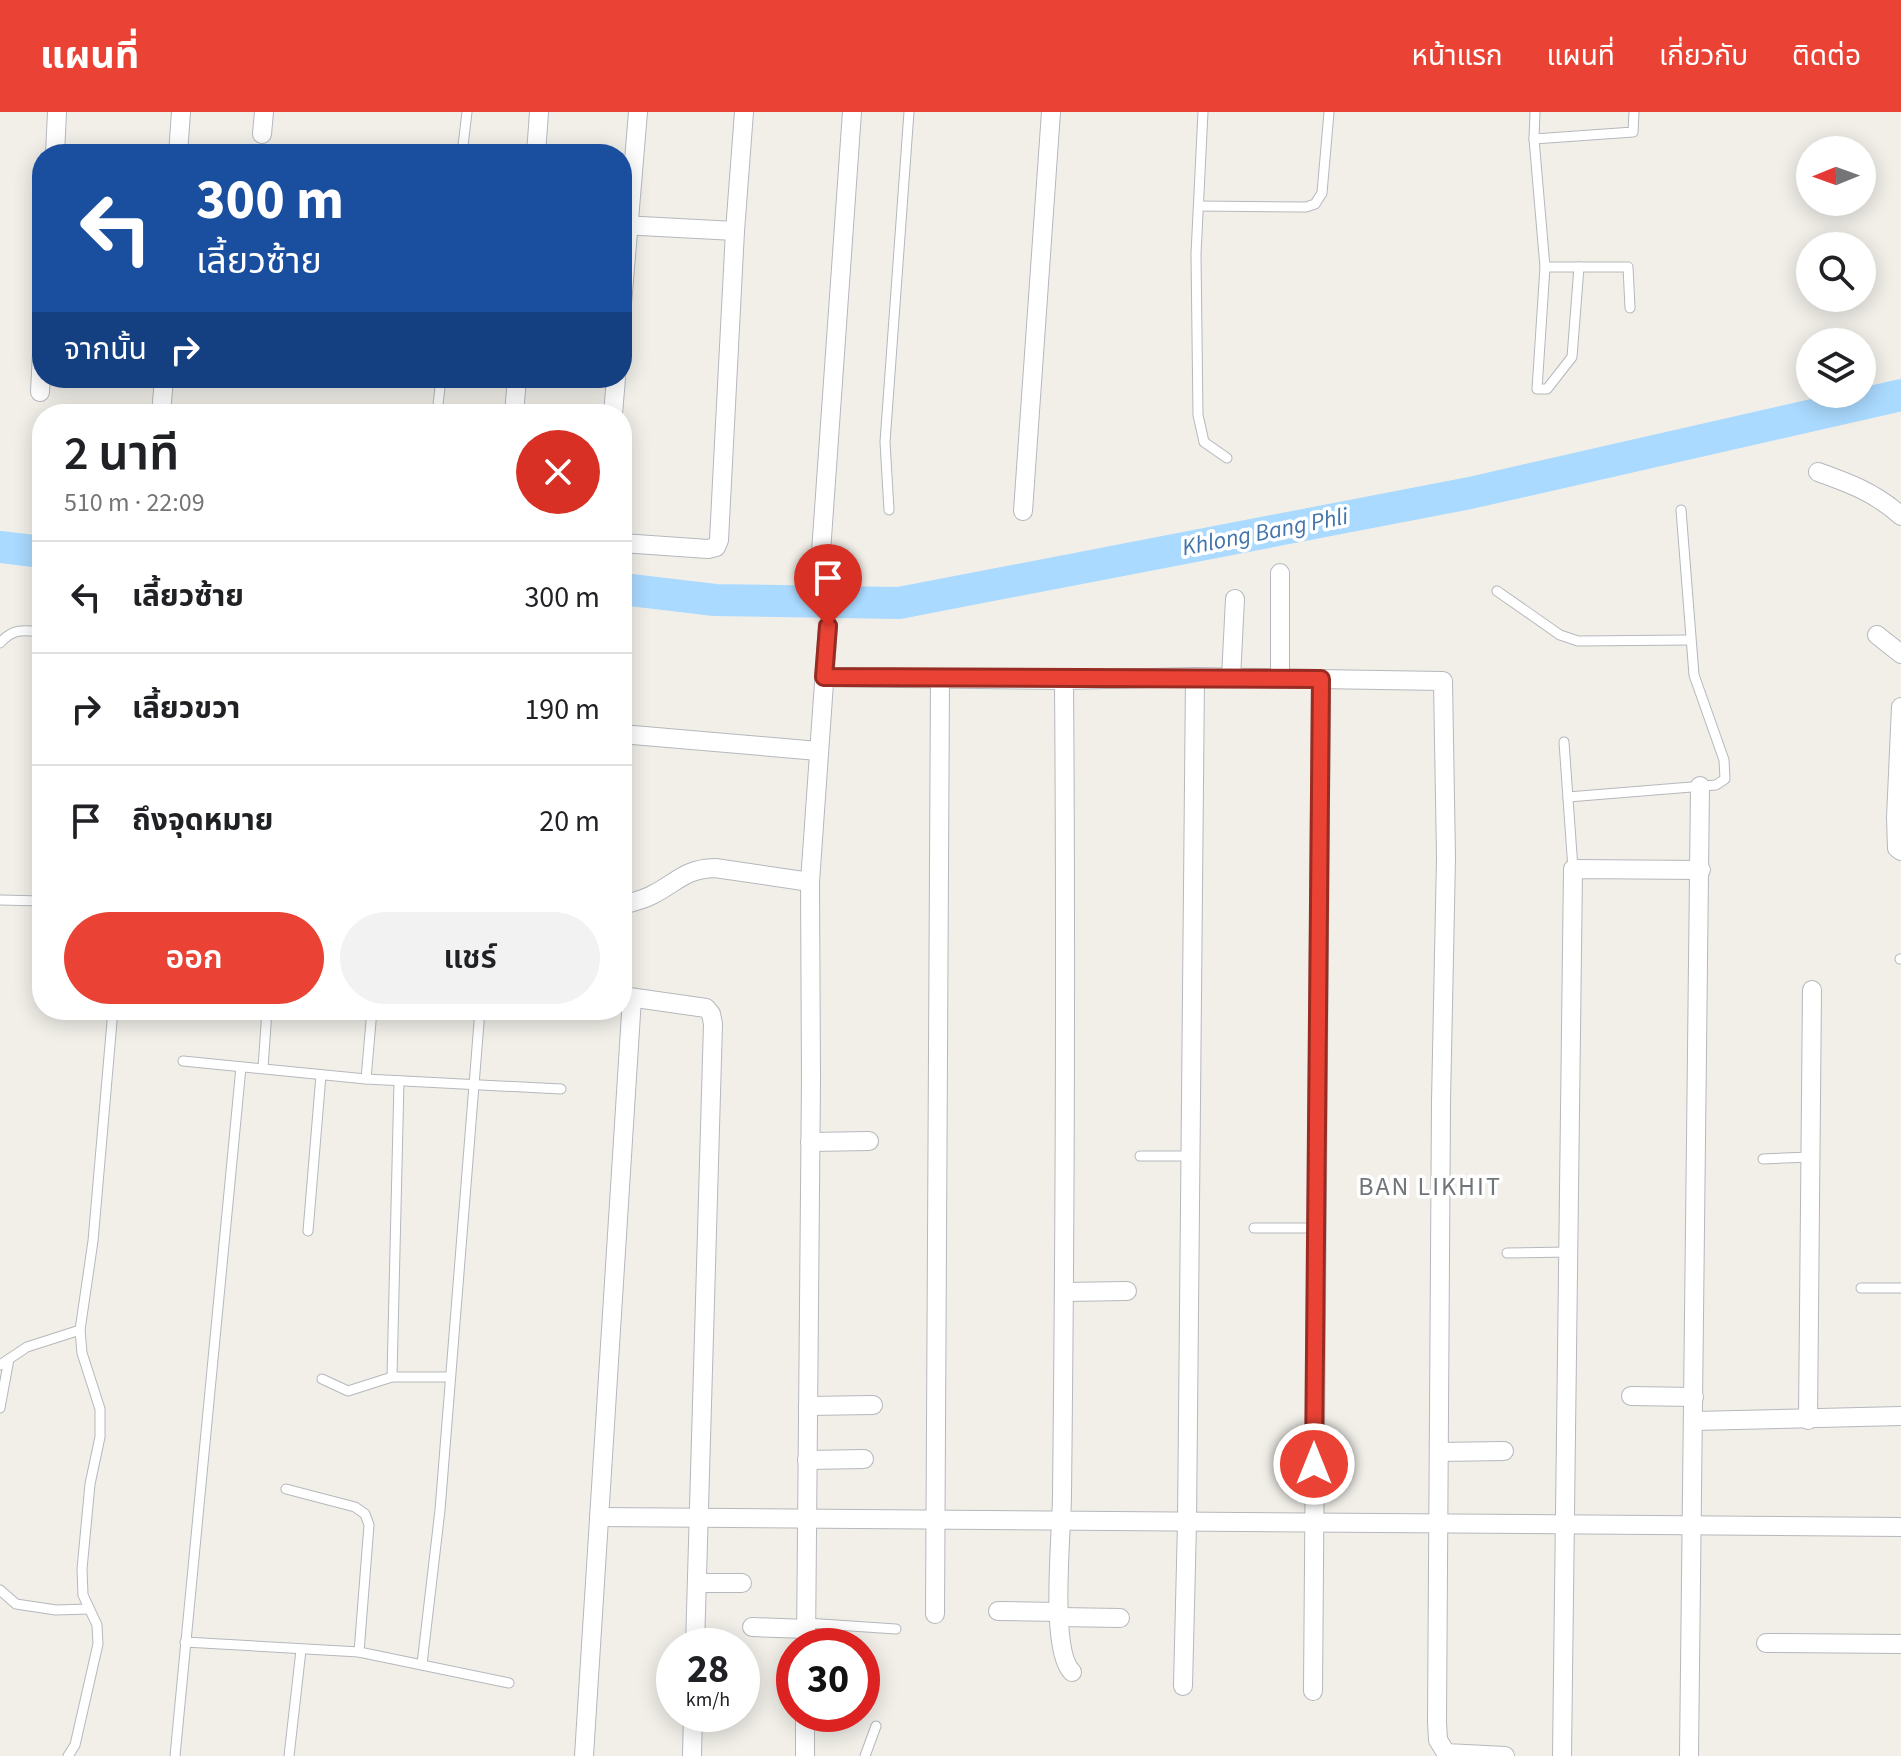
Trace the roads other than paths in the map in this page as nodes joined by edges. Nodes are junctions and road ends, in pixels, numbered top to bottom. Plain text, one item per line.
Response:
1 (57, 112) edge
2 (181, 112) edge
3 (264, 112) edge
4 (467, 112) edge
5 (539, 112) edge
6 (638, 112) edge
7 (744, 112) edge
8 (852, 112) edge
9 (909, 112) edge
10 (1051, 112) edge
11 (1203, 112) edge
12 (1329, 112) edge
13 (1535, 112) edge
14 (1634, 112) edge
15 (262, 134) dead end
16 (1534, 139) junction
17 (55, 144) edge
18 (179, 144) edge
19 (463, 144) edge
20 (537, 144) edge
21 (632, 164) edge
22 (1199, 206) junction
23 (632, 225) edge
24 (735, 231) junction
25 (1545, 267) junction
26 (1579, 267) junction
27 (1630, 308) dead end
28 (40, 388) edge
29 (40, 392) dead end
30 (1227, 458) dead end
31 (1818, 472) dead end
32 (889, 510) dead end
33 (1681, 510) dead end
34 (1023, 511) dead end
35 (1901, 516) edge
36 (632, 544) edge
37 (821, 552) dead end
38 (1280, 573) dead end
39 (1497, 591) dead end
40 (1235, 599) dead end
41 (828, 626) dead end
42 (32, 631) edge
43 (1877, 635) dead end
44 (1689, 640) junction
45 (0, 643) edge
46 (1901, 654) edge
47 (824, 677) junction
48 (1195, 677) junction
49 (1231, 678) junction
50 (1280, 678) junction
51 (940, 679) junction
52 (1321, 679) junction
53 (1064, 680) junction
54 (1901, 707) edge
55 (633, 735) dead end
56 (1564, 742) dead end
57 (818, 751) junction
58 (1700, 786) junction
59 (1568, 797) junction
60 (1901, 851) edge
61 (1573, 869) junction
62 (1701, 870) junction
63 (810, 882) junction
64 (0, 900) edge
65 (32, 901) edge
66 (632, 902) edge
67 (1812, 990) dead end
68 (632, 998) edge
69 (112, 1020) edge
70 (266, 1020) edge
71 (371, 1020) edge
72 (479, 1020) edge
73 (626, 1020) edge
74 (183, 1061) dead end
75 (241, 1067) junction
76 (263, 1068) junction
77 (321, 1075) junction
78 (366, 1079) junction
79 (399, 1081) junction
80 (473, 1083) junction
81 (561, 1089) dead end
82 (869, 1141) dead end
83 (810, 1142) junction
84 (1140, 1156) dead end
85 (1189, 1156) junction
86 (1810, 1157) junction
87 (1763, 1159) dead end
88 (1254, 1228) dead end
89 (1315, 1228) junction
90 (308, 1231) dead end
91 (1569, 1252) junction
92 (1507, 1253) dead end
93 (1861, 1288) dead end
94 (1901, 1288) edge
95 (1127, 1291) dead end
96 (1064, 1292) junction
97 (80, 1330) junction
98 (4, 1362) edge
99 (392, 1377) junction
100 (450, 1377) junction
101 (322, 1379) dead end
102 (1631, 1396) dead end
103 (1694, 1397) junction
104 (873, 1405) dead end
105 (808, 1406) junction
106 (0, 1408) edge
107 (1901, 1416) edge
108 (1808, 1420) junction
109 (1694, 1421) junction
110 (1504, 1451) dead end
111 (1440, 1452) junction
112 (864, 1459) dead end
113 (807, 1460) junction
114 (286, 1489) dead end
115 (599, 1517) junction
116 (699, 1518) junction
117 (806, 1520) junction
118 (936, 1521) junction
119 (1062, 1522) junction
120 (1187, 1523) junction
121 (1314, 1523) junction
122 (1440, 1524) junction
123 (1563, 1525) junction
124 (1691, 1526) junction
125 (1901, 1527) edge
126 (697, 1583) junction
127 (742, 1583) dead end
128 (0, 1590) edge
129 (89, 1609) junction
130 (998, 1611) dead end
131 (935, 1614) dead end
132 (1059, 1615) junction
133 (1120, 1618) dead end
134 (752, 1627) dead end
135 (696, 1628) edge
136 (806, 1628) edge
137 (896, 1629) dead end
138 (776, 1630) edge
139 (880, 1630) edge
140 (185, 1642) junction
141 (1766, 1643) dead end
142 (1901, 1644) edge
143 (301, 1650) junction
144 (359, 1652) junction
145 (422, 1664) junction
146 (1072, 1672) dead end
147 (509, 1683) dead end
148 (1183, 1686) dead end
149 (1313, 1691) dead end
150 (693, 1732) edge
151 (805, 1732) edge
152 (874, 1732) edge
153 (68, 1756) edge
154 (175, 1756) edge
155 (289, 1756) edge
156 (584, 1756) edge
157 (692, 1756) edge
158 (805, 1756) edge
159 (865, 1756) edge
160 (1505, 1756) edge
161 (1562, 1756) edge
162 (1689, 1756) edge

1 - 17 street
2 - 18 street
3 - 15 street
4 - 19 lane
5 - 20 street
6 - 21 street
7 - 24 street
8 - 37 street
9 - 32 lane
10 - 34 street
11 - 22 lane
12 - 22 lane
13 - 16 lane
14 - 16 lane
16 - 25 lane
22 - 30 lane
23 - 24 street
24 - 36 street
25 - 26 lane
25 - 26 lane
26 - 27 lane
28 - 29 street
31 - 35 street
33 - 44 lane
38 - 50 street
39 - 44 lane
40 - 49 street
41 - 47 street
42 - 45 lane
43 - 46 street
44 - 58 lane
47 - 51 street
47 - 57 street
48 - 49 street
48 - 53 street
48 - 85 street
49 - 50 street
50 - 52 street
51 - 53 street
51 - 118 street
52 - 89 street
52 - 111 street
53 - 96 street
54 - 60 street
55 - 57 street
56 - 59 lane
57 - 63 street
58 - 59 lane
58 - 62 street
59 - 61 lane
61 - 62 street
61 - 91 street
62 - 103 street
63 - 66 street
63 - 83 street
64 - 65 lane
67 - 86 street
68 - 116 street
69 - 97 lane
70 - 76 lane
71 - 78 lane
72 - 80 lane
73 - 115 street
74 - 75 lane
75 - 76 lane
75 - 140 lane
76 - 77 lane
77 - 78 lane
77 - 90 lane
78 - 79 lane
79 - 80 lane
79 - 99 lane
80 - 81 lane
80 - 100 lane
82 - 83 street
83 - 105 street
84 - 85 lane
85 - 120 street
86 - 87 lane
86 - 108 street
88 - 89 lane
89 - 121 street
91 - 92 lane
91 - 123 street
93 - 94 lane
95 - 96 street
96 - 119 street
97 - 98 lane
97 - 129 lane
98 - 106 lane
99 - 100 lane
99 - 101 lane
100 - 145 lane
102 - 103 street
103 - 109 street
104 - 105 street
105 - 113 street
107 - 108 street
108 - 109 street
109 - 124 street
110 - 111 street
111 - 122 street
112 - 113 street
113 - 117 street
114 - 144 lane
115 - 116 street
115 - 156 street
116 - 117 street
116 - 126 street
117 - 118 street
117 - 136 street
118 - 119 street
118 - 131 street
119 - 120 street
119 - 132 street
120 - 121 street
120 - 148 street
121 - 122 street
121 - 149 street
122 - 123 street
122 - 160 street
123 - 124 street
123 - 161 street
124 - 125 street
124 - 162 street
126 - 127 street
126 - 135 street
128 - 129 lane
129 - 153 lane
130 - 132 street
132 - 133 street
132 - 146 street
134 - 138 street
137 - 139 lane
140 - 143 lane
140 - 154 lane
141 - 142 street
143 - 144 lane
143 - 155 lane
144 - 145 lane
145 - 147 lane
150 - 157 street
151 - 158 street
152 - 159 lane

